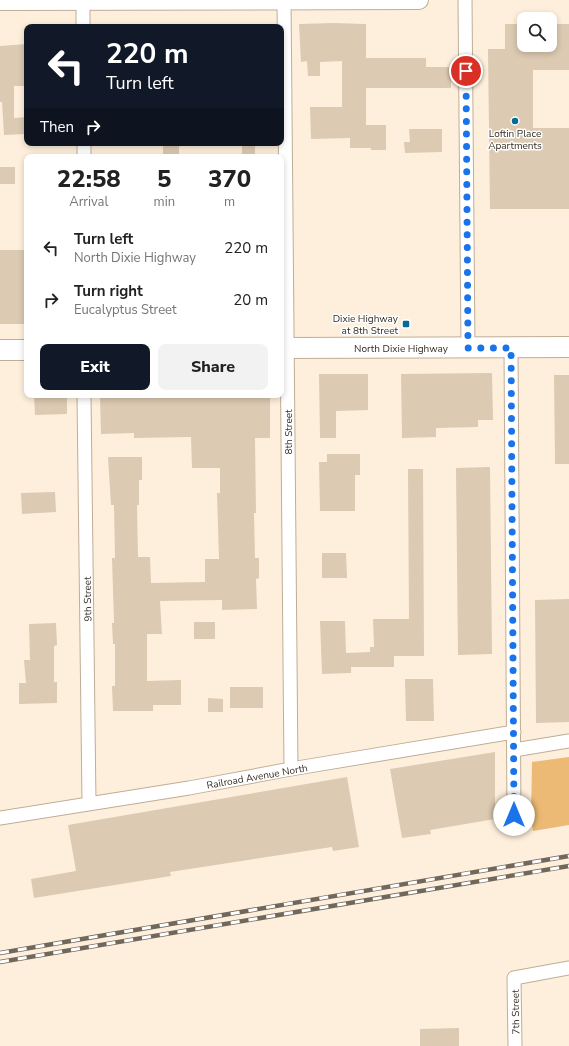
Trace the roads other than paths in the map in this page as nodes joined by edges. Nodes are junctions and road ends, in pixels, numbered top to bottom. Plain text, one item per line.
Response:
1 (284, 0) edge
2 (419, 0) edge
3 (465, 0) edge
4 (0, 1) edge
5 (83, 1) edge
6 (83, 24) edge
7 (284, 348) edge
8 (468, 348) junction
9 (511, 348) junction
10 (569, 348) edge
11 (0, 350) edge
12 (24, 350) edge
13 (84, 398) edge
14 (514, 732) junction
15 (569, 741) edge
16 (514, 750) junction
17 (291, 769) junction
18 (89, 803) junction
19 (514, 815) dead end
20 (0, 818) edge
21 (569, 968) edge
22 (515, 1046) edge

1 - 2 street
1 - 5 street
1 - 7 street, 8th Street
3 - 8 street
4 - 5 street
5 - 6 street
7 - 8 main road, North Dixie Highway
7 - 17 street, 8th Street
8 - 9 main road, North Dixie Highway
9 - 10 main road, North Dixie Highway
9 - 14 street
11 - 12 main road
13 - 18 street, 9th Street
14 - 16 street
14 - 17 street, Railroad Avenue North
15 - 16 street
16 - 19 street
17 - 18 street, Railroad Avenue North
18 - 20 street, Railroad Avenue North
21 - 22 street, 7th Street

